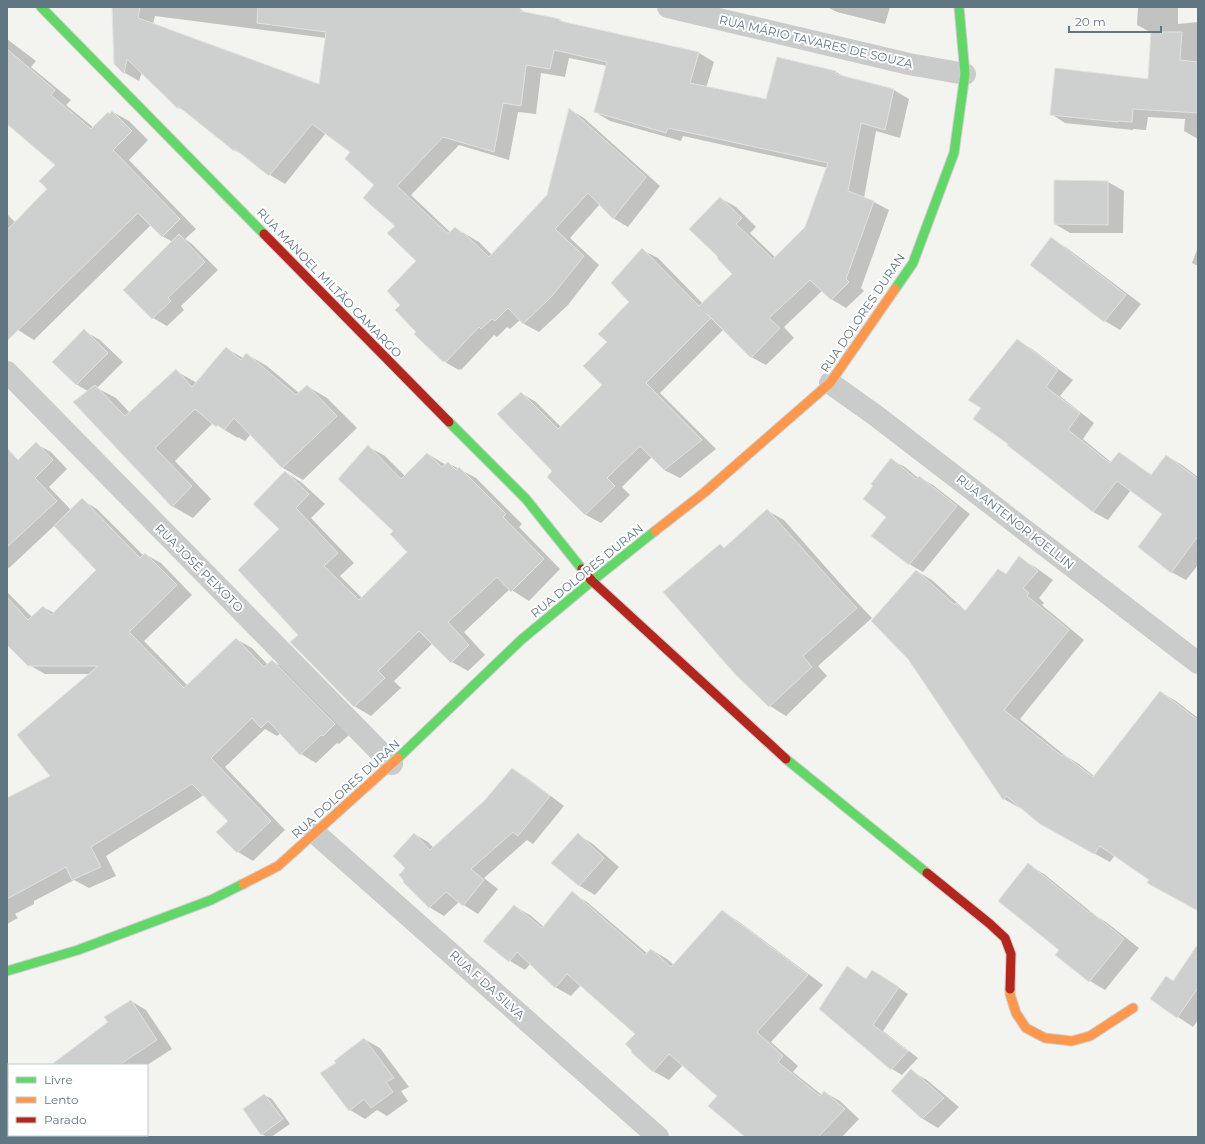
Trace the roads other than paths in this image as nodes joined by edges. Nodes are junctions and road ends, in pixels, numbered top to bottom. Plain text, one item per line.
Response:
1 (41, 7) edge
2 (668, 7) edge
3 (959, 7) edge
4 (965, 74) junction
5 (7, 372) edge
6 (830, 383) junction
7 (592, 581) junction
8 (1198, 663) edge
9 (392, 764) junction
10 (315, 833) junction
11 (7, 971) edge
12 (1133, 1008) dead end
13 (658, 1137) edge

1 - 7 street, RUA MANOEL MILTÃO CAMARGO
2 - 4 street, RUA MÁRIO TAVARES DE SOUZA
3 - 4 street, RUA DOLORES DURAN
4 - 6 street, RUA DOLORES DURAN
5 - 9 street, RUA JOSÉ PEIXOTO
6 - 7 street, RUA DOLORES DURAN
6 - 8 street, RUA ANTENOR KJELLIN
7 - 9 street, RUA DOLORES DURAN
7 - 12 street, RUA MANOEL MILTÃO CAMARGO
9 - 10 street, RUA DOLORES DURAN
10 - 11 street, RUA DOLORES DURAN
10 - 13 street, RUA F DA SILVA

